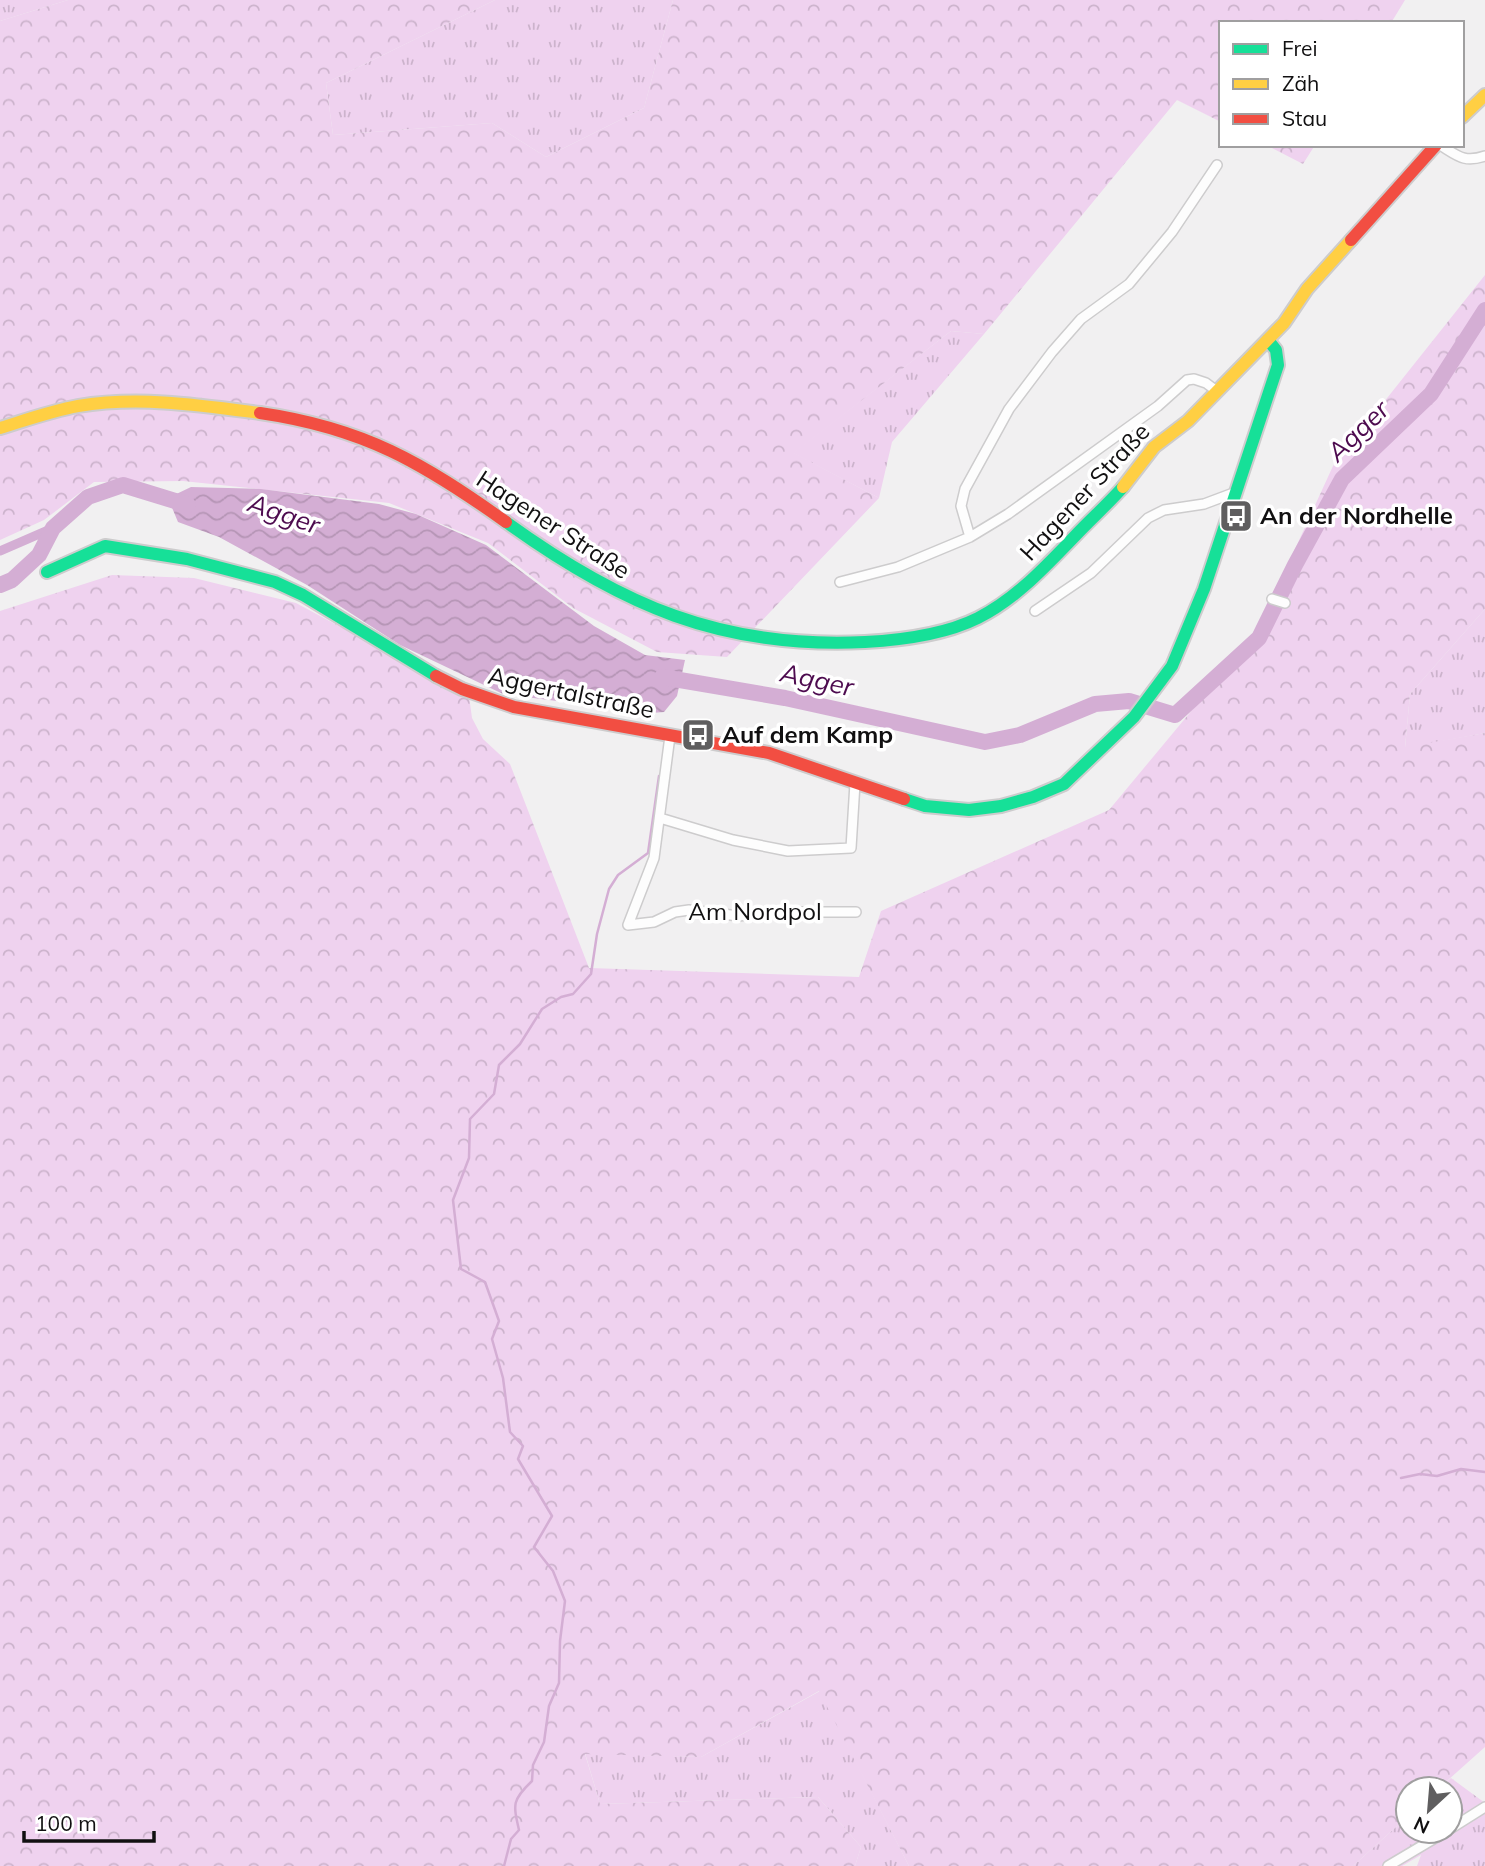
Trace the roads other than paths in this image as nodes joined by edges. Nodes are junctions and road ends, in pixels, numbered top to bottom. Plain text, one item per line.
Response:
1 (1485, 94) edge
2 (1464, 115) edge
3 (1436, 147) edge
4 (1442, 147) edge
5 (1485, 156) edge
6 (1217, 165) dead end
7 (1268, 340) junction
8 (1217, 392) junction
9 (0, 428) edge
10 (1236, 492) junction
11 (970, 537) junction
12 (47, 572) dead end
13 (840, 582) dead end
14 (1272, 598) dead end
15 (1285, 603) dead end
16 (1035, 611) dead end
17 (670, 736) junction
18 (855, 783) junction
19 (660, 818) junction
20 (856, 912) dead end
21 (1485, 1807) edge
22 (1464, 1820) edge
23 (1423, 1845) edge
24 (1388, 1866) edge

1 - 2 main road
3 - 7 main road, Hagener Straße
4 - 5 street
6 - 11 street
7 - 8 main road, Hagener Straße
7 - 10 main road, Aggertalstraße
8 - 9 main road, Hagener Straße
8 - 11 street
10 - 16 street
10 - 18 main road, Aggertalstraße
11 - 13 street
12 - 17 main road, Aggertalstraße
14 - 15 street
17 - 18 main road, Aggertalstraße
17 - 19 street
18 - 19 street
19 - 20 street, Am Nordpol
21 - 22 street
23 - 24 street

